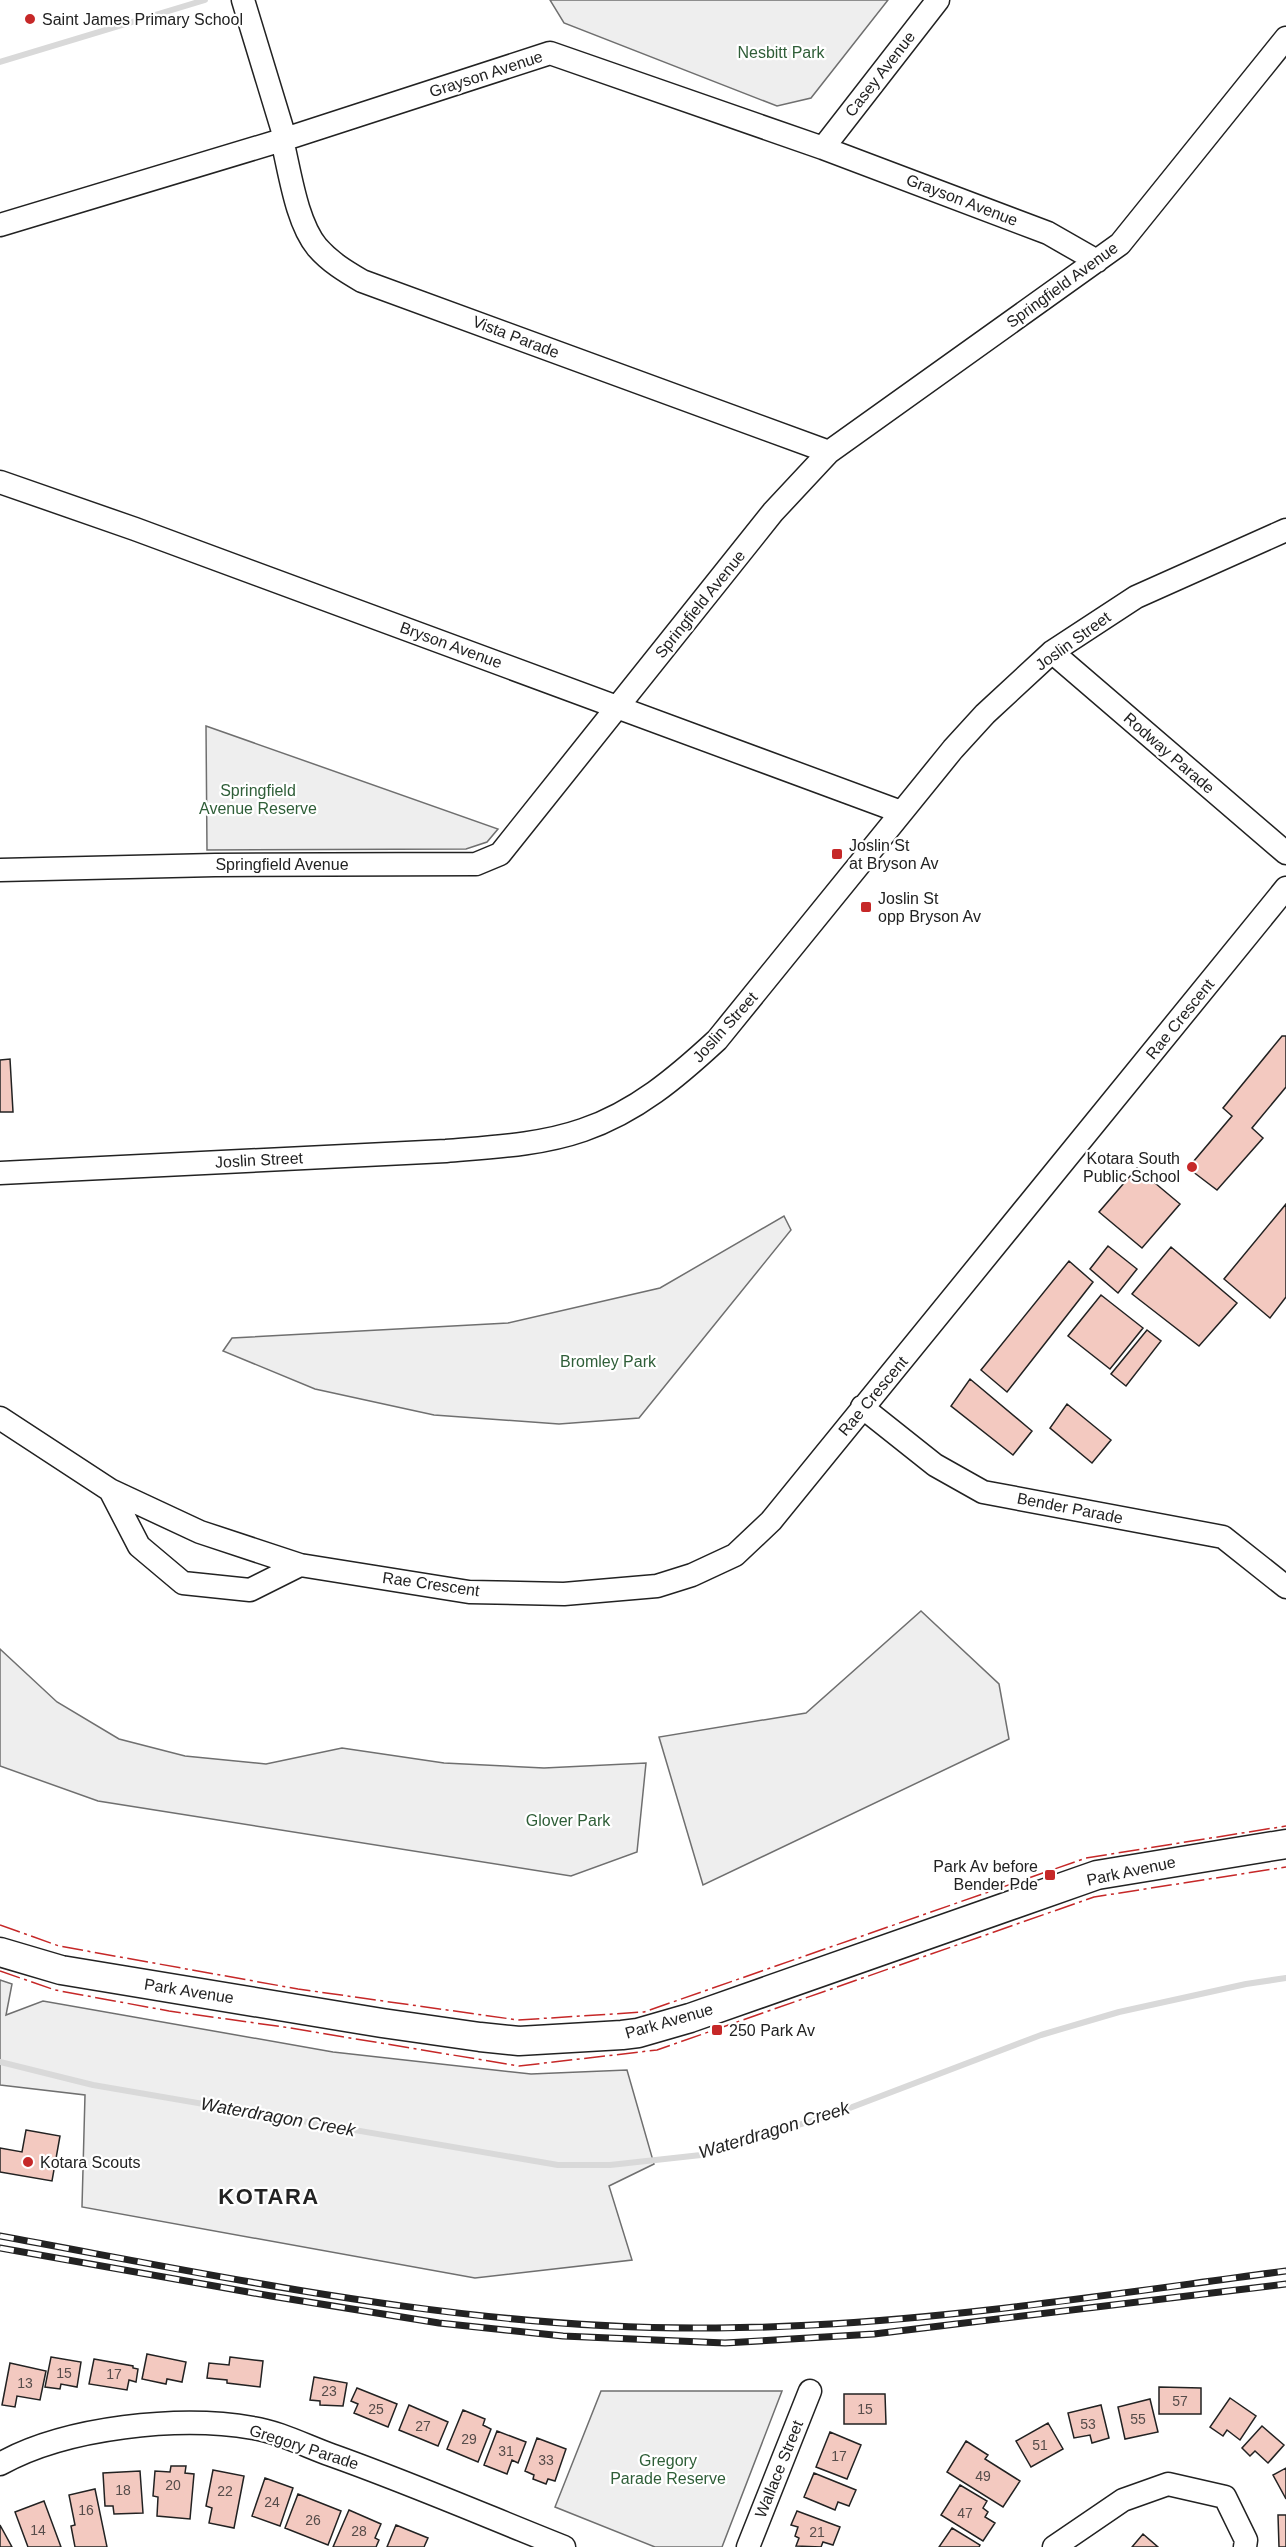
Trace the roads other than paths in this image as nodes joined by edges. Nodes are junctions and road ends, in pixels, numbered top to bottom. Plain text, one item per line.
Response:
1 (243, 0) edge
2 (938, 0) edge
3 (1286, 38) edge
4 (283, 139) junction
5 (823, 148) junction
6 (0, 225) edge
7 (1097, 261) junction
8 (829, 452) junction
9 (0, 482) edge
10 (1286, 530) edge
11 (1052, 652) junction
12 (618, 706) junction
13 (901, 812) junction
14 (1286, 853) edge
15 (0, 870) edge
16 (1286, 888) edge
17 (0, 1173) edge
18 (862, 1407) junction
19 (0, 1418) edge
20 (110, 1490) junction
21 (300, 1565) junction
22 (1286, 1587) edge
23 (1286, 1844) edge
24 (0, 1952) edge
25 (810, 2391) dead end
26 (0, 2464) edge
27 (564, 2547) edge
28 (748, 2547) edge
29 (1054, 2547) edge
30 (1245, 2547) edge

1 - 4 street, Vista Parade
2 - 5 street, Casey Avenue
3 - 7 street, Springfield Avenue
4 - 5 street, Grayson Avenue
4 - 6 street, Grayson Avenue
4 - 8 street, Vista Parade
5 - 7 street, Grayson Avenue
7 - 8 street, Springfield Avenue
8 - 12 street, Springfield Avenue
9 - 12 street, Bryson Avenue
10 - 11 street, Joslin Street
11 - 13 street, Joslin Street
11 - 14 street, Rodway Parade
12 - 13 street, Bryson Avenue
12 - 15 street, Springfield Avenue
13 - 17 street, Joslin Street
16 - 18 street, Rae Crescent
18 - 21 street, Rae Crescent
18 - 22 street, Bender Parade
19 - 20 street, Rae Crescent
20 - 21 street, Rae Crescent
20 - 21 street, Rae Crescent
23 - 24 main road, Park Avenue
25 - 28 street, Wallace Street
26 - 27 street, Gregory Parade
29 - 30 street

